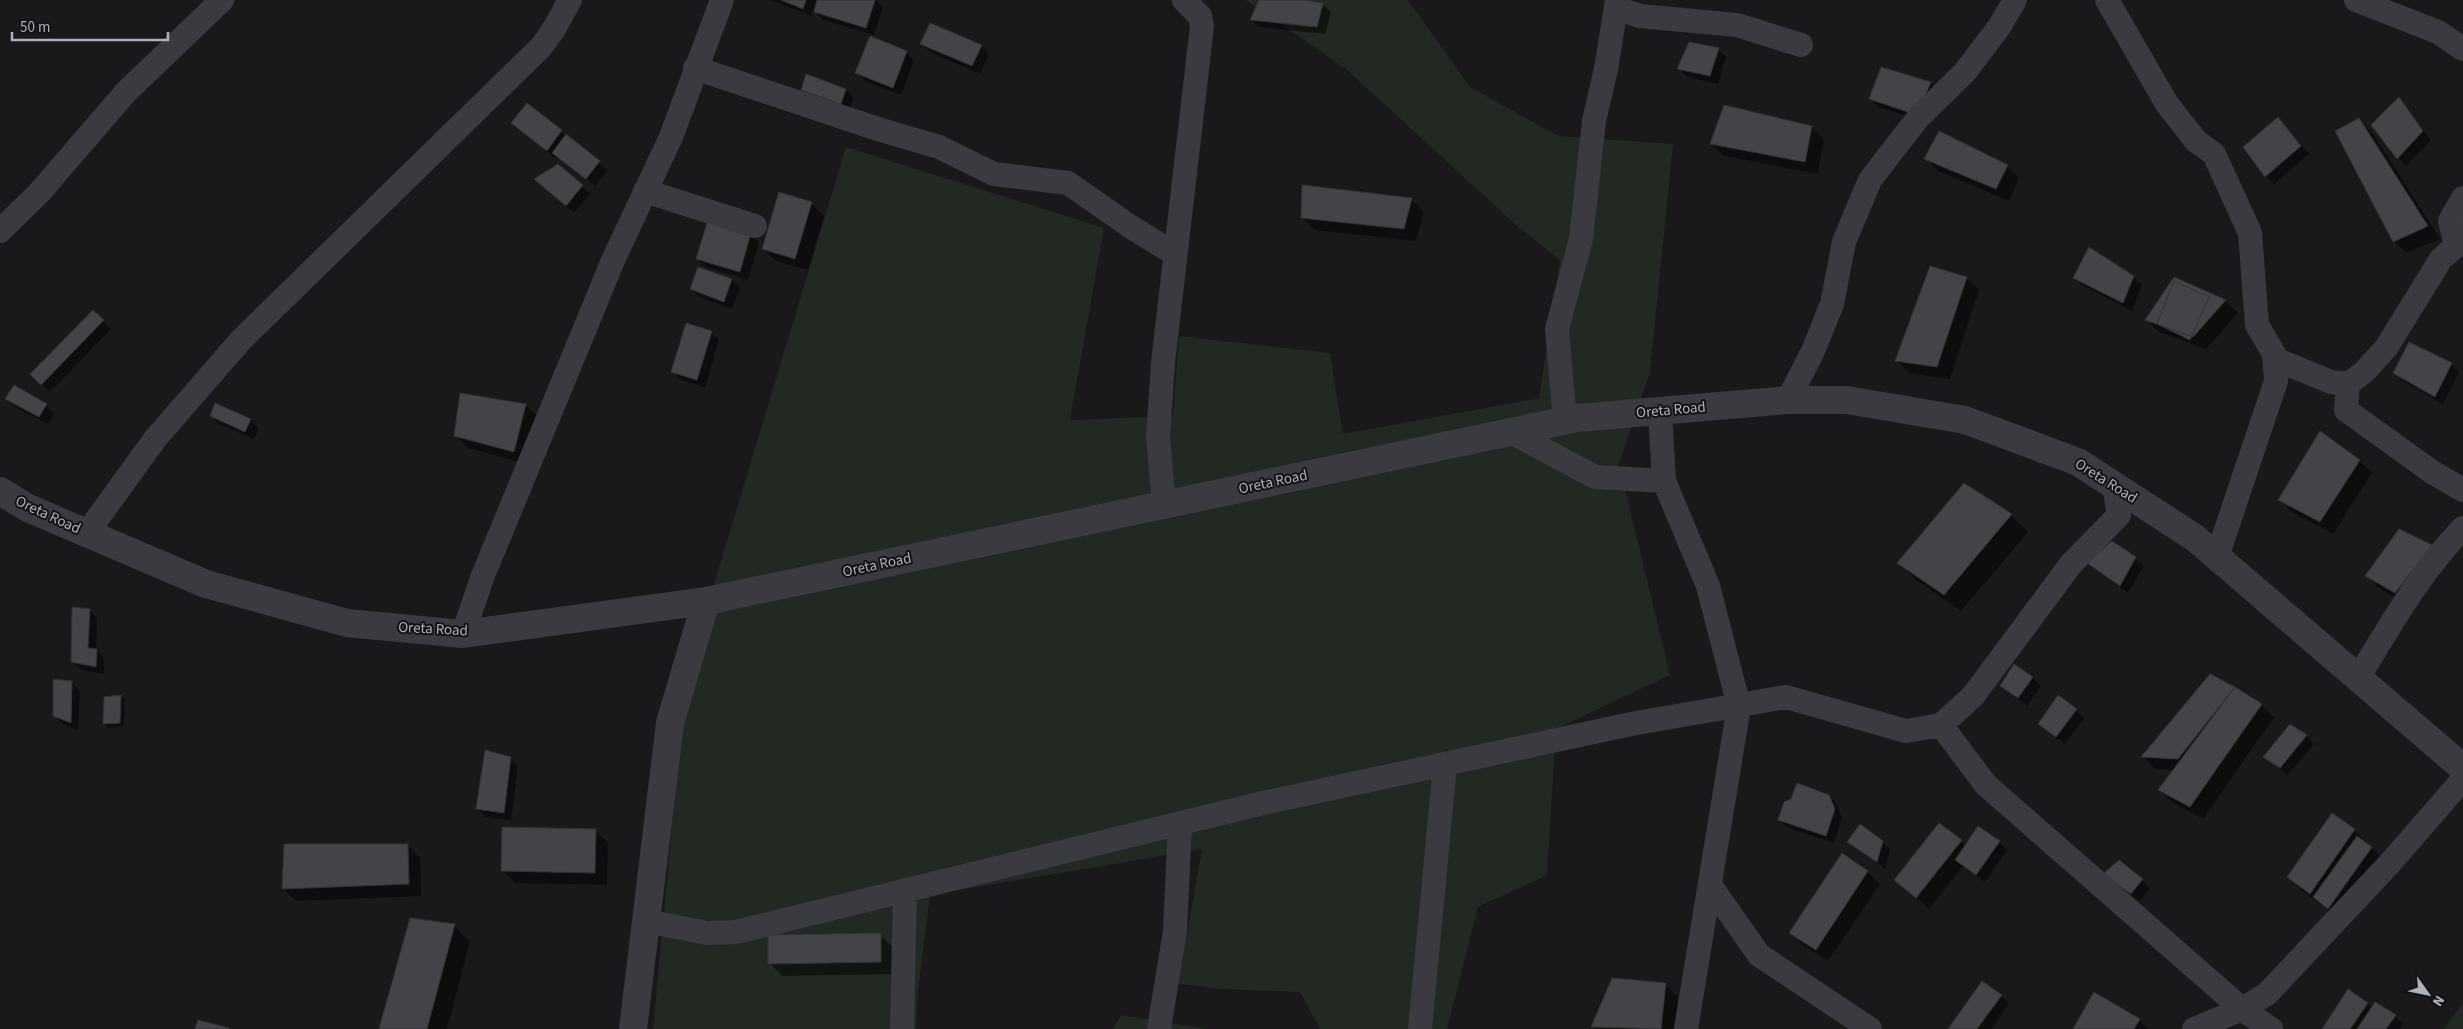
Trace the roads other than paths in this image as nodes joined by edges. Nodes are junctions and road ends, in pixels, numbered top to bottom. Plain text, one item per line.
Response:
1 (222, 0) edge
2 (570, 0) edge
3 (722, 0) edge
4 (1185, 0) edge
5 (2015, 0) edge
6 (2107, 0) edge
7 (2356, 0) edge
8 (1617, 4) edge
9 (1801, 45) dead end
10 (2463, 49) edge
11 (695, 68) junction
12 (645, 191) junction
13 (2463, 198) edge
14 (756, 226) dead end
15 (0, 231) edge
16 (2460, 245) edge
17 (1176, 254) junction
18 (2275, 359) junction
19 (2348, 384) junction
20 (1788, 400) junction
21 (1660, 410) junction
22 (1565, 421) junction
23 (1511, 432) junction
24 (1664, 481) junction
25 (2114, 485) junction
26 (2463, 490) edge
27 (0, 491) edge
28 (1164, 505) junction
29 (2463, 528) edge
30 (87, 533) junction
31 (2217, 557) junction
32 (706, 601) junction
33 (463, 634) junction
34 (2358, 678) junction
35 (1739, 706) junction
36 (1941, 725) junction
37 (1445, 765) junction
38 (2463, 768) edge
39 (2463, 779) edge
40 (1180, 823) junction
41 (1710, 884) junction
42 (905, 890) junction
43 (646, 921) junction
44 (2242, 1008) junction
45 (634, 1029) edge
46 (902, 1029) edge
47 (1159, 1029) edge
48 (1420, 1029) edge
49 (1686, 1029) edge
50 (1870, 1029) edge
51 (2194, 1029) edge
52 (2271, 1029) edge

1 - 15 street
2 - 30 street
3 - 11 street
4 - 17 street
5 - 20 street
6 - 18 street
7 - 10 street
8 - 9 street
8 - 22 street
11 - 12 street
11 - 17 street
12 - 14 street
12 - 33 street
13 - 16 street
16 - 19 street
17 - 28 street
18 - 19 street
18 - 31 street
19 - 26 street
20 - 21 street, Oreta Road
20 - 25 street, Oreta Road
21 - 22 street, Oreta Road
21 - 24 street
22 - 23 street, Oreta Road
23 - 24 street
23 - 28 street, Oreta Road
24 - 35 street
25 - 31 street, Oreta Road
25 - 36 street
27 - 30 street, Oreta Road
28 - 32 street, Oreta Road
29 - 34 street
30 - 33 street, Oreta Road
31 - 34 street, Oreta Road
32 - 33 street, Oreta Road
32 - 43 street
34 - 38 street, Oreta Road
35 - 36 street
35 - 37 street
35 - 41 street
36 - 44 street
37 - 40 street
37 - 48 street
39 - 44 street
40 - 42 street
40 - 47 street
41 - 49 street
41 - 50 street
42 - 43 street
42 - 46 street
43 - 45 street
44 - 51 street
44 - 52 street

